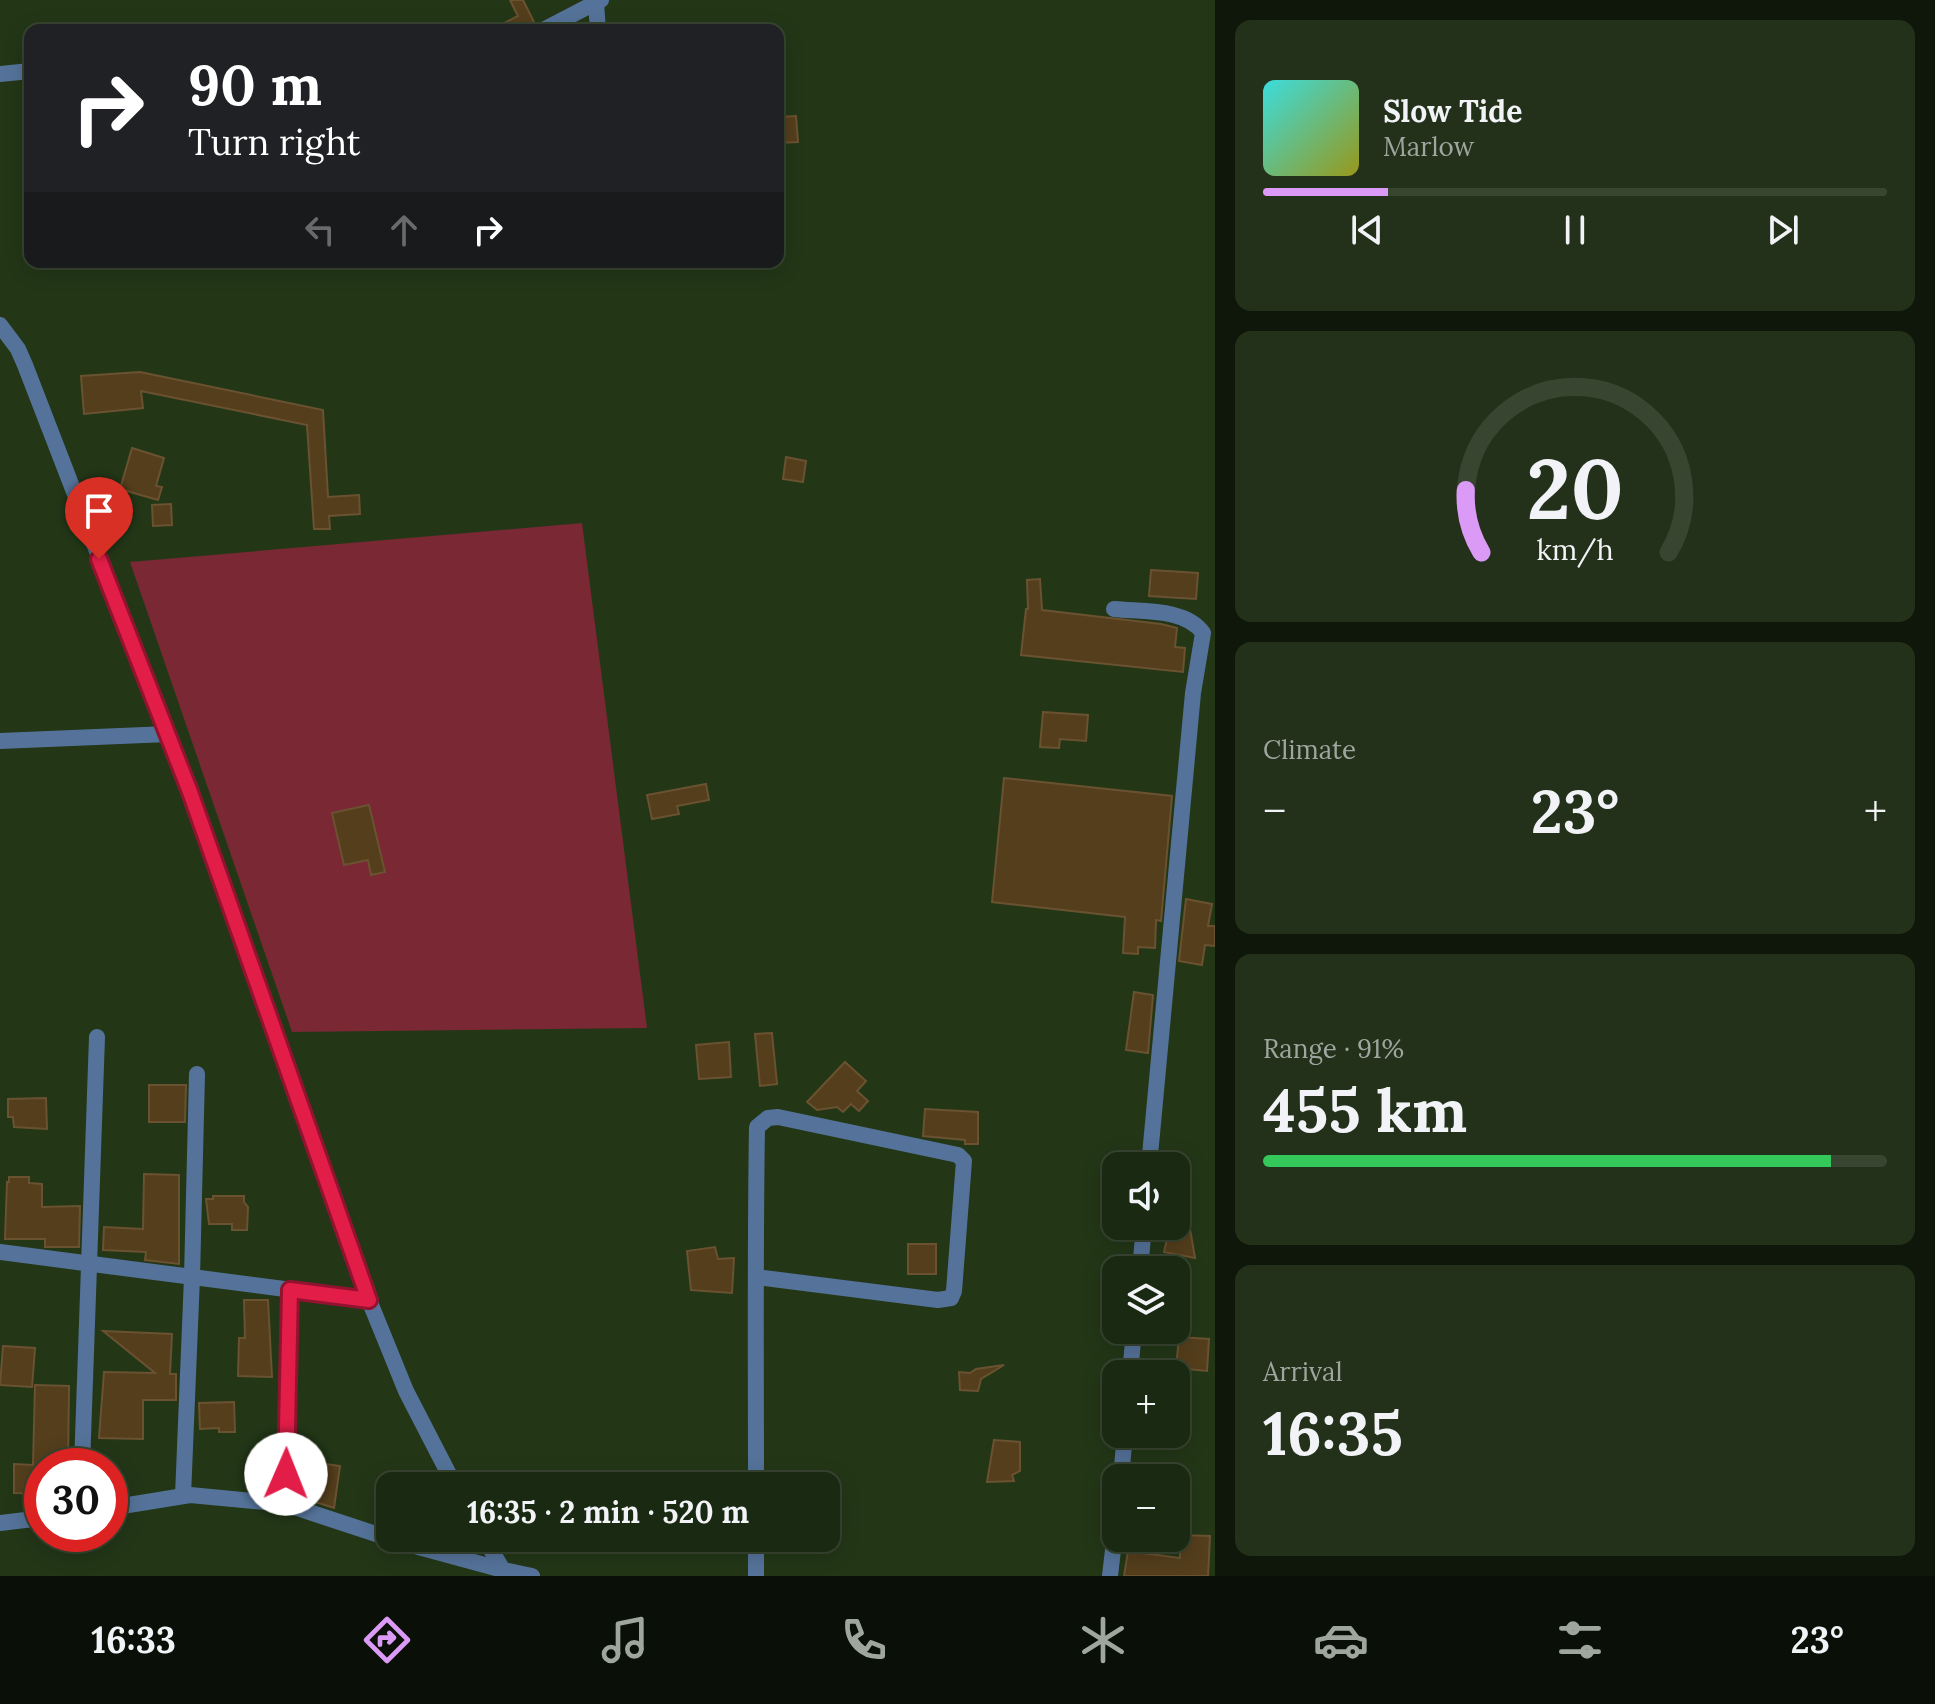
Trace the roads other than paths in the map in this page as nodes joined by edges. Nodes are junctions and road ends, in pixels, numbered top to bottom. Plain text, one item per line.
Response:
1 (599, 2) edge
2 (555, 24) edge
3 (598, 24) edge
4 (24, 72) edge
5 (0, 74) edge
6 (0, 325) edge
7 (1114, 609) dead end
8 (168, 734) junction
9 (0, 741) edge
10 (97, 1037) dead end
11 (197, 1074) dead end
12 (1150, 1152) edge
13 (0, 1252) edge
14 (90, 1263) junction
15 (192, 1277) junction
16 (756, 1277) junction
17 (290, 1290) junction
18 (369, 1300) junction
19 (83, 1448) edge
20 (448, 1472) edge
21 (756, 1472) edge
22 (183, 1496) junction
23 (285, 1504) junction
24 (128, 1505) edge
25 (24, 1520) edge
26 (0, 1523) edge
27 (492, 1552) edge
28 (756, 1552) edge
29 (1113, 1552) edge
30 (503, 1570) junction
31 (532, 1576) edge
32 (756, 1576) edge
33 (1110, 1576) edge

1 - 2 street
1 - 3 street
4 - 5 street
6 - 8 street
7 - 12 street
8 - 9 street
8 - 18 street
10 - 14 street
11 - 15 street
13 - 14 street
14 - 15 street
14 - 19 street
15 - 17 street
15 - 22 street
16 - 16 street
16 - 21 street
17 - 18 street
17 - 23 street
18 - 20 street
22 - 23 street
22 - 24 street
23 - 30 street
25 - 26 street
27 - 30 street
28 - 32 street
29 - 33 street
30 - 31 street

